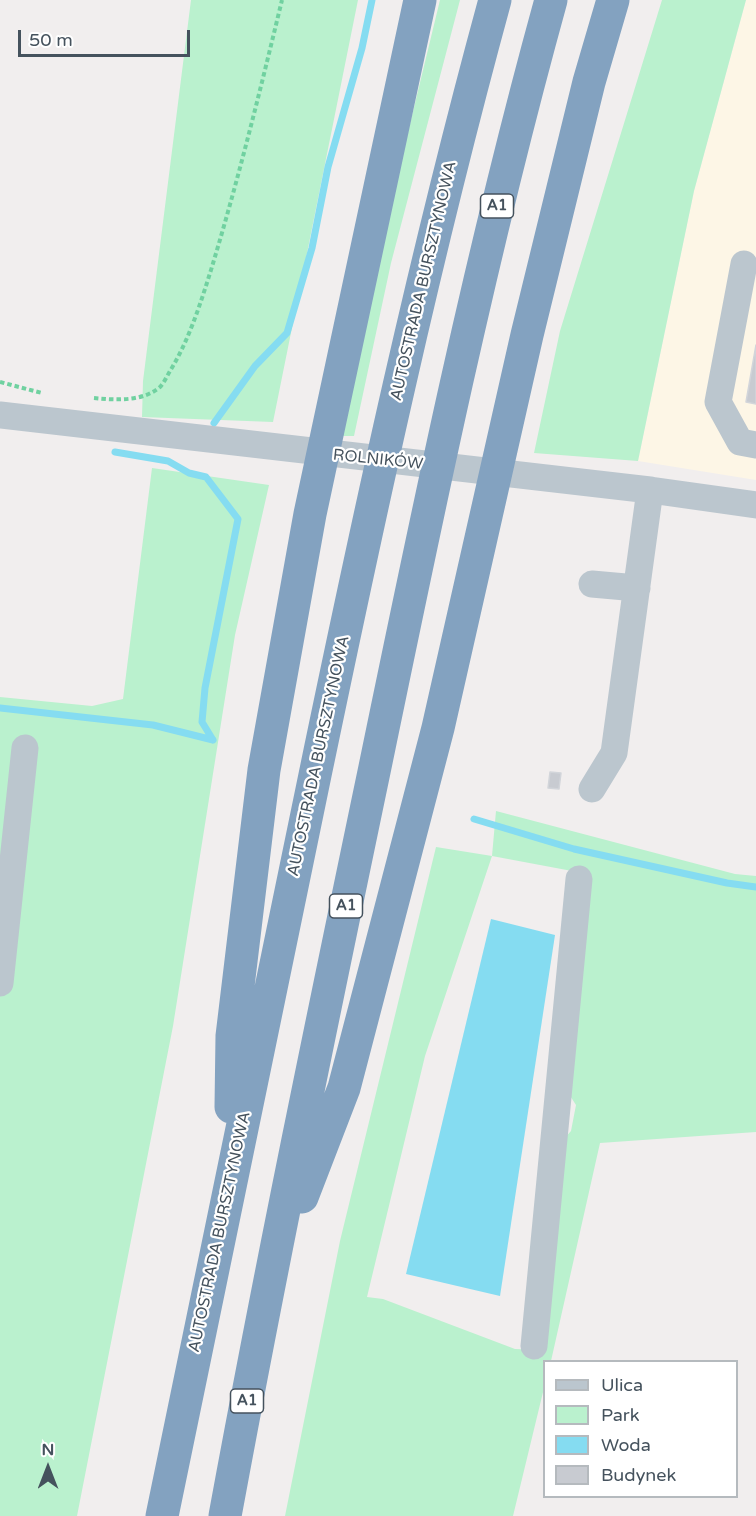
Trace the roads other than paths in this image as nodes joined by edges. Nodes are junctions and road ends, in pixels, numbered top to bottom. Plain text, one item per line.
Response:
1 (420, 0) edge
2 (495, 0) edge
3 (551, 0) edge
4 (613, 0) edge
5 (744, 264) dead end
6 (0, 415) edge
7 (756, 445) edge
8 (650, 490) junction
9 (756, 505) edge
10 (592, 584) dead end
11 (637, 588) junction
12 (25, 748) dead end
13 (592, 789) dead end
14 (579, 879) dead end
15 (0, 983) edge
16 (229, 1183) junction
17 (268, 1286) junction
18 (534, 1346) dead end
19 (162, 1516) edge
20 (225, 1516) edge

1 - 16 highway
2 - 16 highway, AUTOSTRADA BURSZTYNOWA
3 - 17 highway, A1
4 - 17 highway
5 - 7 street
6 - 8 street, ROLNIKÓW
8 - 9 street, ROLNIKÓW
8 - 11 street
10 - 11 street
11 - 13 street
12 - 15 street
14 - 18 street
16 - 19 highway, AUTOSTRADA BURSZTYNOWA
17 - 20 highway, A1

